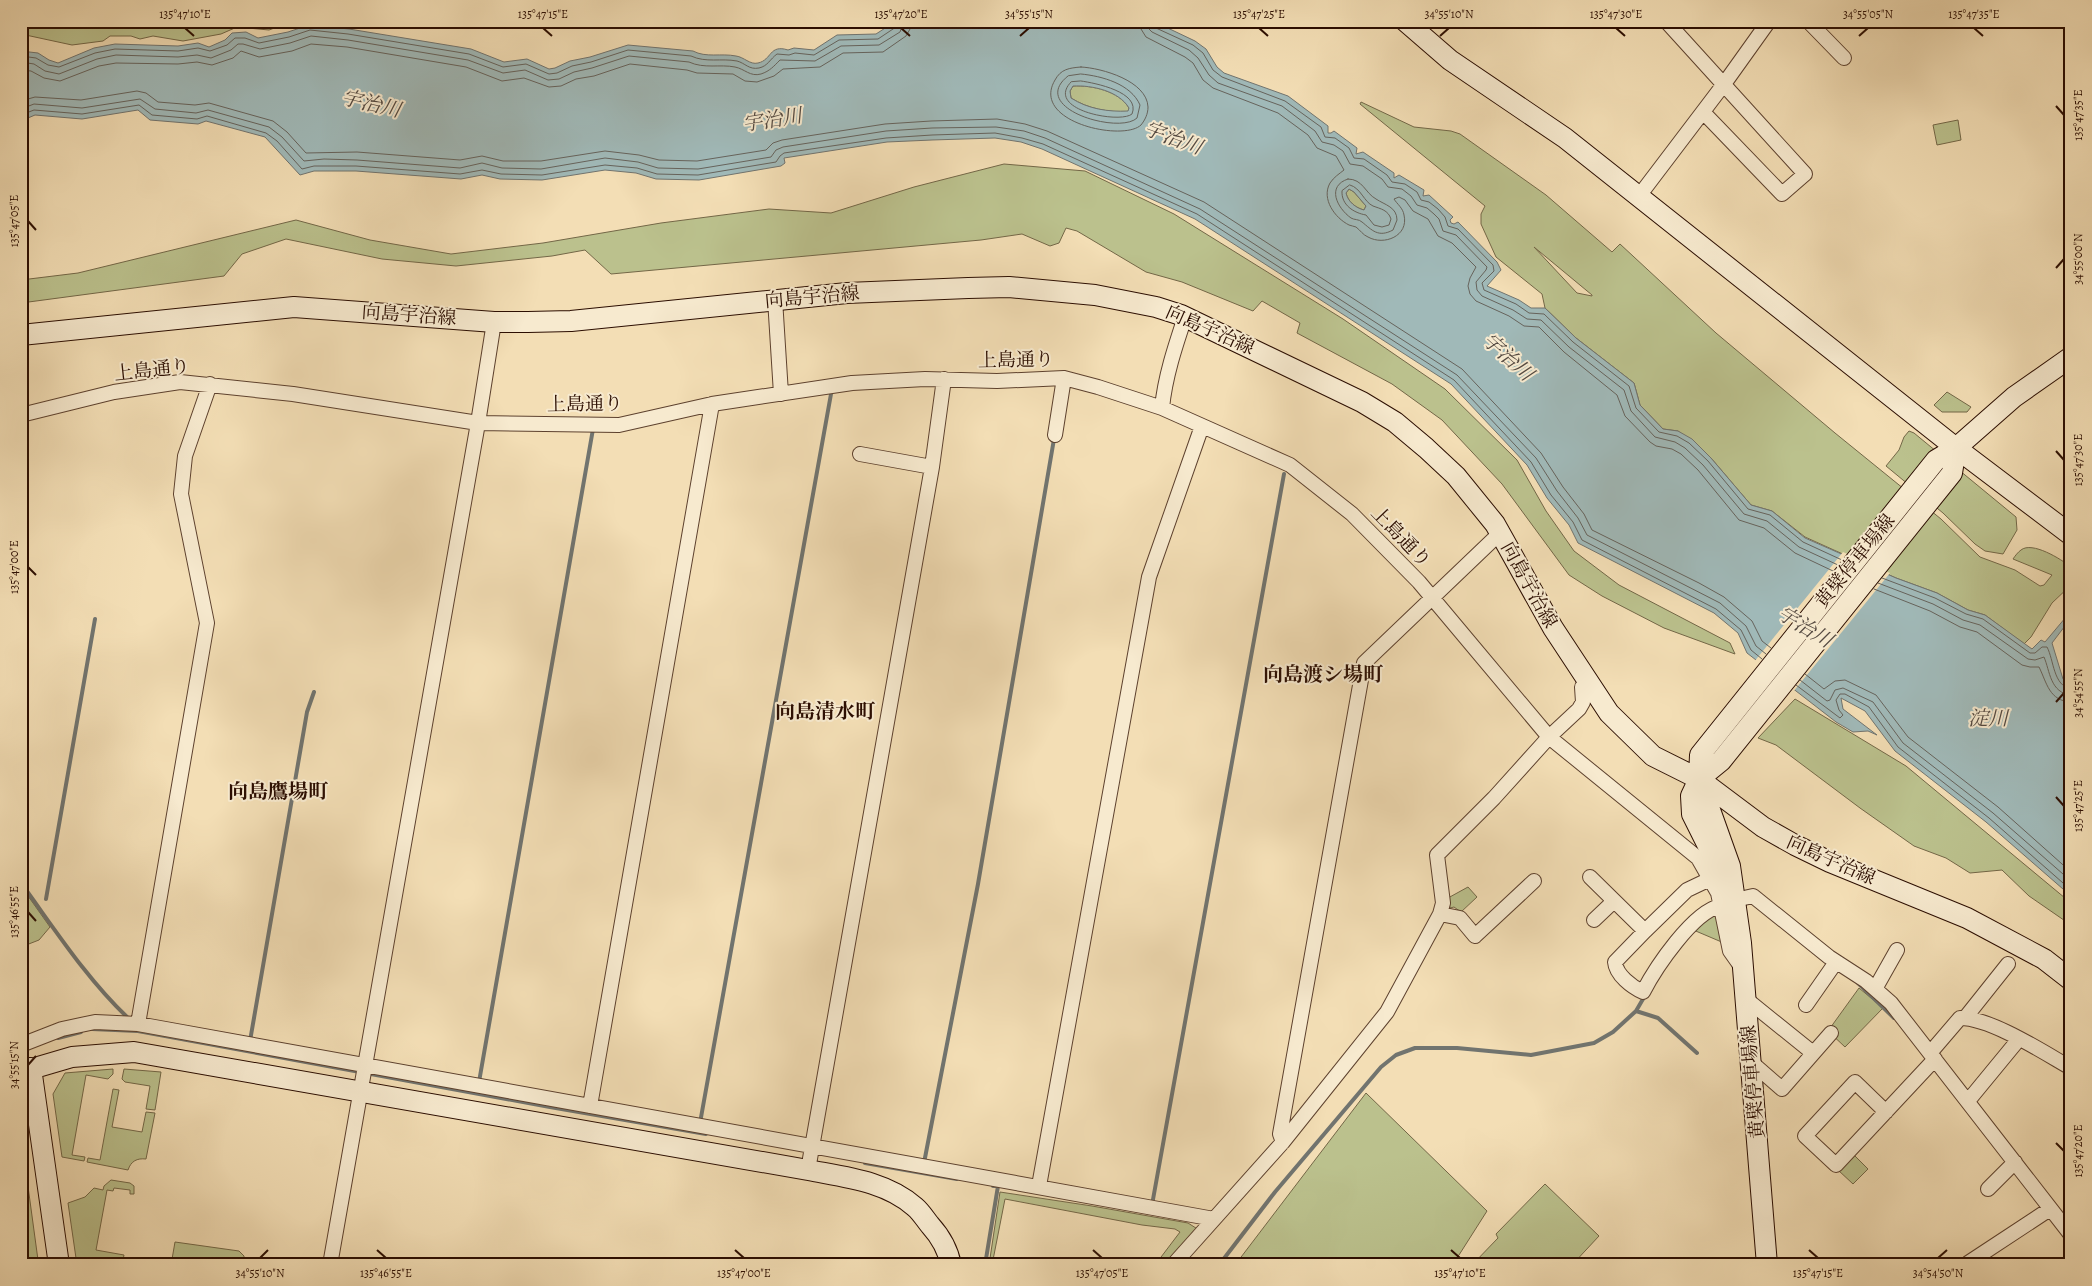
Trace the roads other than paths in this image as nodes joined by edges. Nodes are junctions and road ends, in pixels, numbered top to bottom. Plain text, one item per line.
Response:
1 (1405, 21) edge
2 (1769, 21) edge
3 (1808, 21) edge
4 (1666, 22) edge
5 (1844, 58) dead end
6 (1724, 84) junction
7 (1703, 112) junction
8 (1639, 196) junction
9 (775, 299) junction
10 (1185, 317) junction
11 (494, 322) junction
12 (21, 335) edge
13 (2071, 357) edge
14 (1064, 378) junction
15 (944, 379) junction
16 (210, 384) junction
17 (781, 394) junction
18 (712, 404) junction
19 (1162, 408) junction
20 (21, 415) edge
21 (478, 423) junction
22 (1202, 426) junction
23 (1055, 435) dead end
24 (860, 454) dead end
25 (1950, 458) junction
26 (932, 468) junction
27 (1500, 533) junction
28 (2071, 536) edge
29 (1433, 598) junction
30 (1588, 682) junction
31 (1549, 737) junction
32 (1698, 780) junction
33 (1740, 811) junction
34 (1716, 830) junction
35 (1590, 877) dead end
36 (1710, 879) junction
37 (1534, 881) dead end
38 (1614, 901) junction
39 (1728, 903) junction
40 (1440, 914) junction
41 (1594, 920) dead end
42 (1645, 931) junction
43 (1897, 950) dead end
44 (2008, 964) dead end
45 (1833, 966) junction
46 (2071, 980) edge
47 (1876, 989) junction
48 (1746, 999) junction
49 (1806, 1005) dead end
50 (1965, 1018) junction
51 (138, 1024) junction
52 (1831, 1033) dead end
53 (2019, 1039) junction
54 (21, 1046) edge
55 (1813, 1053) junction
56 (1931, 1060) junction
57 (1751, 1062) junction
58 (2071, 1068) edge
59 (26, 1070) edge
60 (363, 1076) junction
61 (1968, 1101) junction
62 (590, 1106) junction
63 (1886, 1112) junction
64 (1283, 1142) junction
65 (810, 1154) junction
66 (2011, 1166) junction
67 (1039, 1186) junction
68 (1988, 1189) dead end
69 (2046, 1212) junction
70 (1214, 1219) junction
71 (2071, 1235) edge
72 (1968, 1263) dead end
73 (59, 1265) edge
74 (330, 1265) edge
75 (951, 1265) edge
76 (1172, 1265) edge
77 (1767, 1265) edge

1 - 8 main road
2 - 6 street
3 - 5 street
4 - 6 street
6 - 7 street
6 - 7 street
7 - 8 street
8 - 25 main road
9 - 10 main road, 向島宇治線
9 - 11 main road, 向島宇治線
9 - 17 street
10 - 19 street
10 - 27 main road, 向島宇治線
11 - 12 main road, 向島宇治線
11 - 21 street
13 - 25 main road, 黄檗停車場線
14 - 15 street, 上島通り
14 - 19 street, 上島通り
14 - 23 street
15 - 17 street, 上島通り
15 - 26 street
16 - 20 street, 上島通り
16 - 21 street, 上島通り
16 - 51 street
17 - 18 street, 上島通り
18 - 21 street, 上島通り
18 - 62 street
19 - 22 street, 上島通り
21 - 60 street
22 - 29 street, 上島通り
22 - 67 street
24 - 26 street
25 - 28 main road
25 - 32 main road, 黄檗停車場線
26 - 65 street
27 - 29 street
27 - 30 main road, 向島宇治線
29 - 31 street, 上島通り
29 - 64 street
30 - 31 street
30 - 32 main road, 向島宇治線
31 - 36 street, 上島通り
31 - 40 street
32 - 33 main road, 向島宇治線
32 - 34 main road, 黄檗停車場線
32 - 39 main road, 黄檗停車場線
33 - 34 main road
33 - 46 main road, 向島宇治線
34 - 39 main road, 黄檗停車場線
35 - 38 street
36 - 39 street, 上島通り
36 - 42 street
37 - 40 street
38 - 41 street
38 - 42 street
39 - 42 street
39 - 45 street
39 - 48 main road, 黄檗停車場線
40 - 64 street
43 - 47 street
44 - 50 street
45 - 47 street
45 - 49 street
47 - 56 street
48 - 55 street
48 - 57 main road, 黄檗停車場線
50 - 53 street
50 - 56 street
51 - 54 street
51 - 60 street
52 - 55 street
53 - 58 street
53 - 61 street
55 - 57 street
56 - 61 street
56 - 63 street
57 - 77 main road, 黄檗停車場線
59 - 60 main road
59 - 73 main road
60 - 62 street
60 - 65 main road
60 - 74 street
61 - 66 street
62 - 65 street
63 - 63 street
64 - 70 street
65 - 67 street
65 - 75 main road
66 - 68 street
66 - 69 street
67 - 70 street
69 - 71 street
69 - 72 street
70 - 76 street

